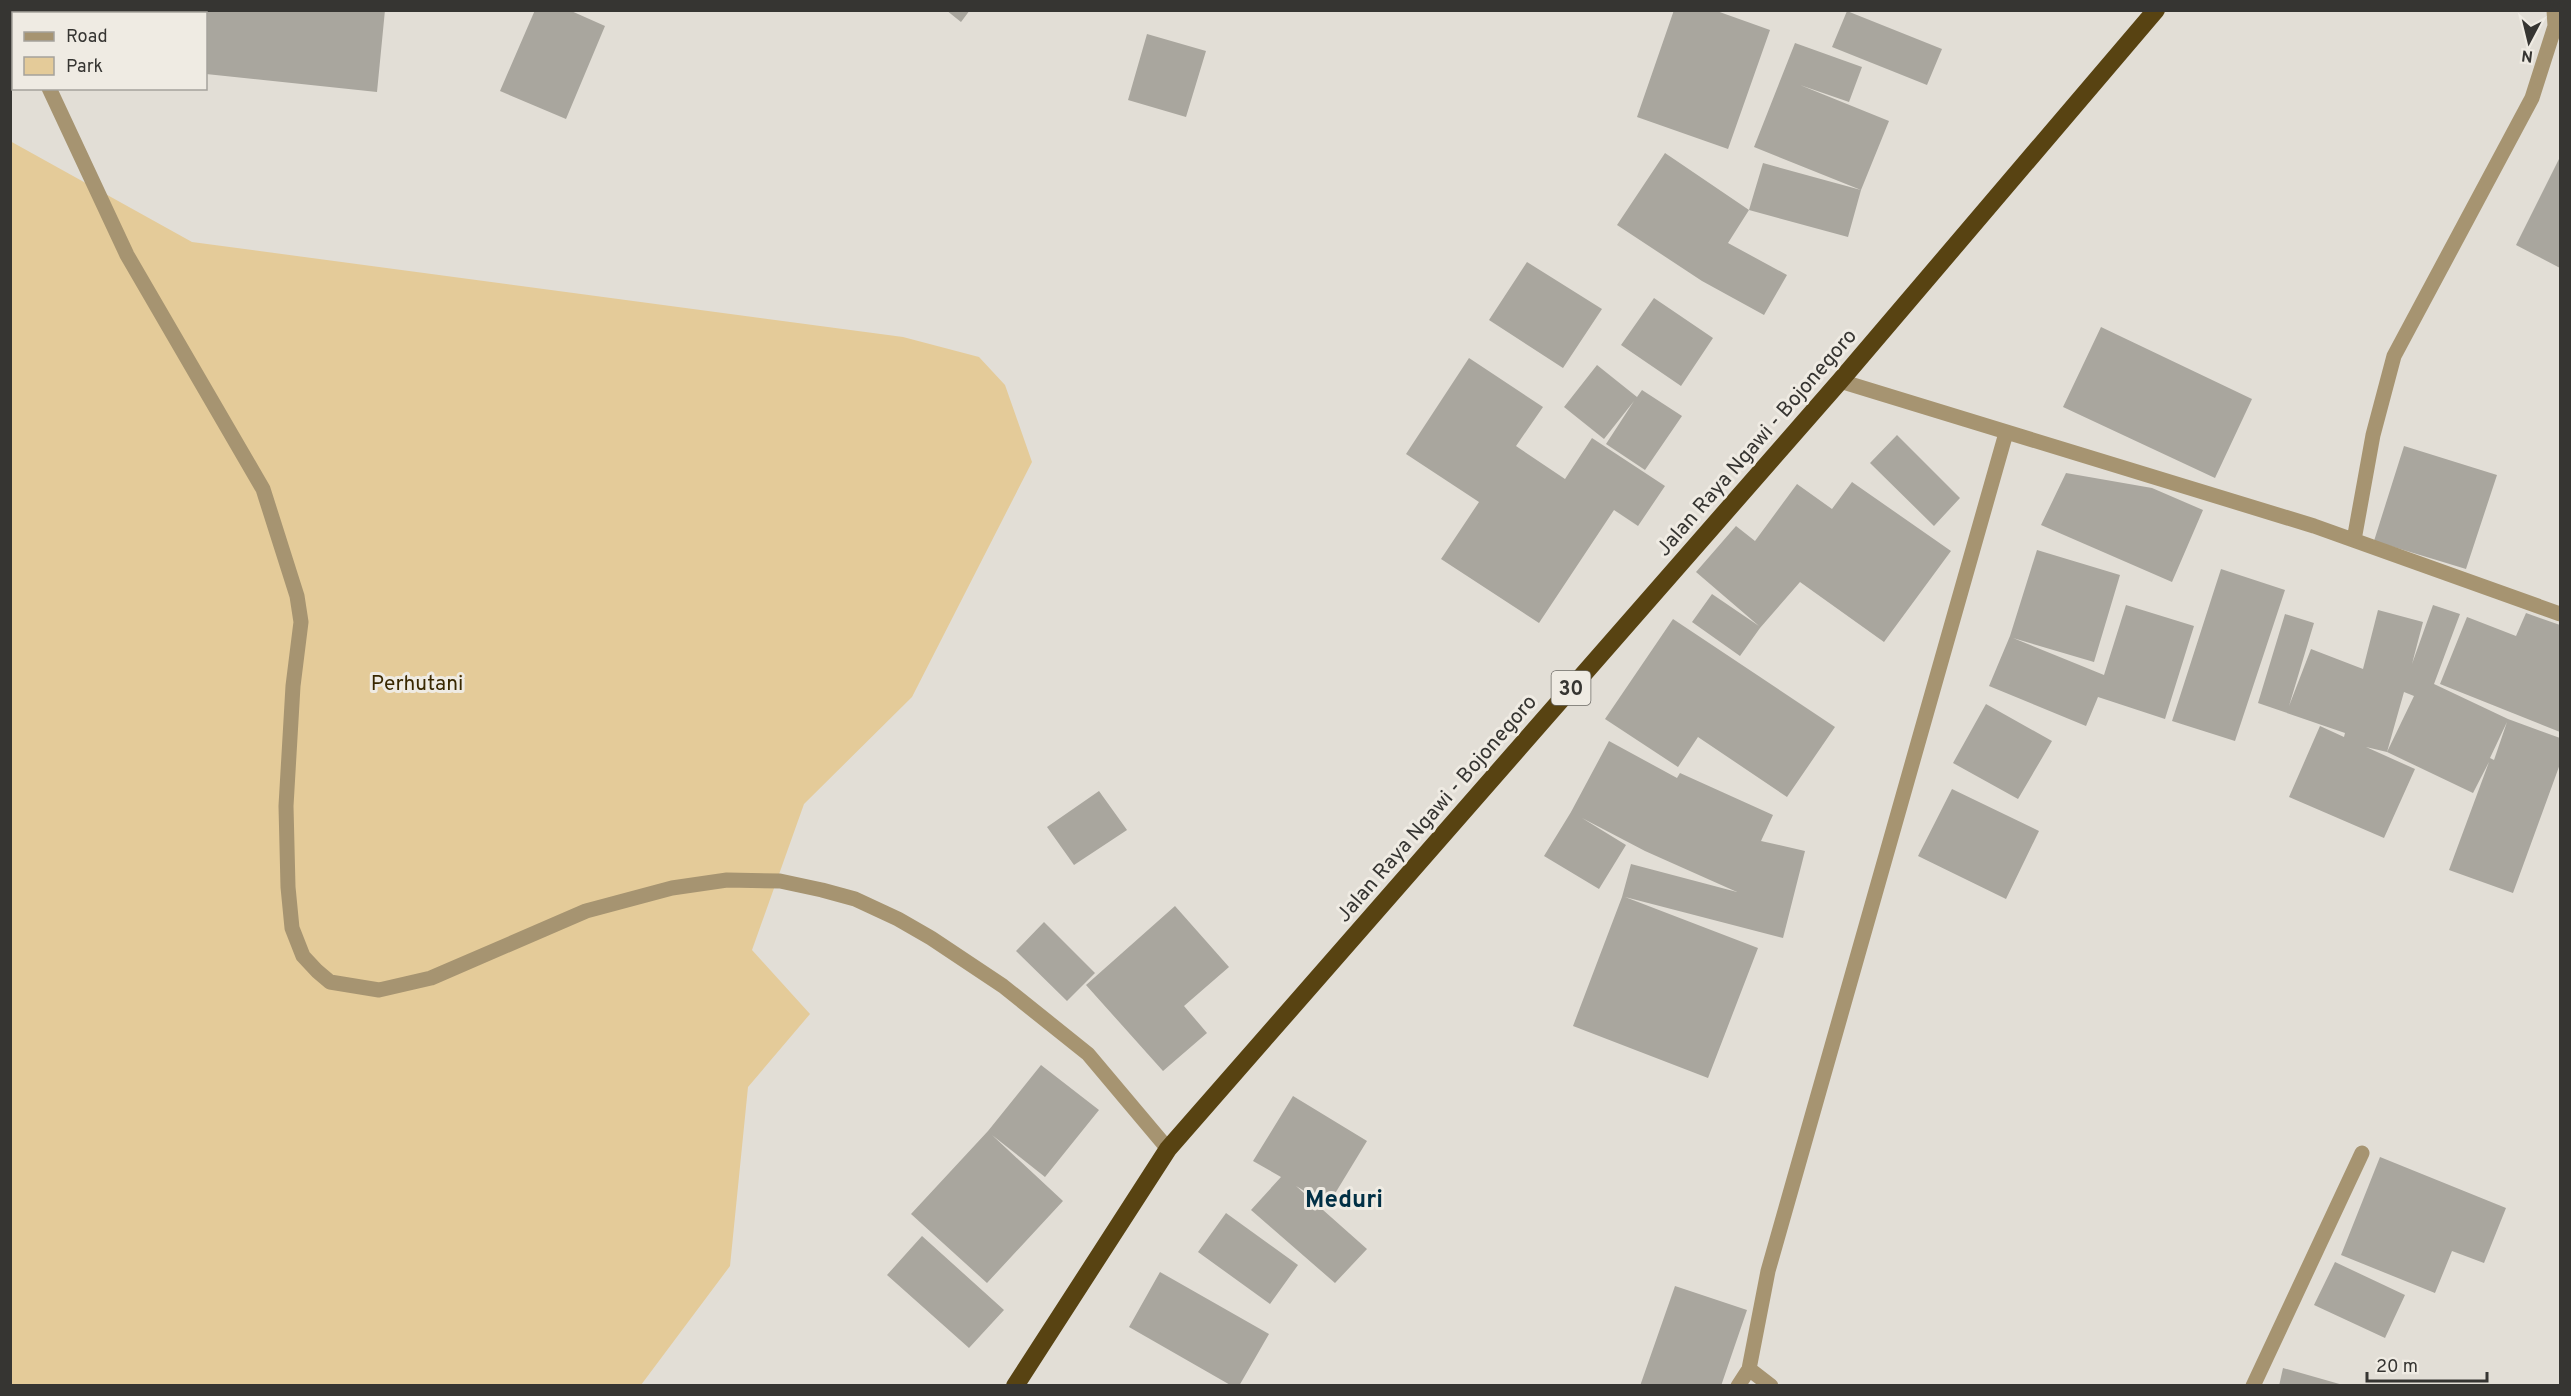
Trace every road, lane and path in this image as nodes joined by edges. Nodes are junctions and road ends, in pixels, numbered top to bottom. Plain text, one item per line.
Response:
1 (2156, 10) edge
2 (2554, 10) edge
3 (50, 90) edge
4 (1840, 381) junction
5 (2006, 433) junction
6 (2354, 540) junction
7 (2560, 614) edge
8 (1168, 1149) junction
9 (2362, 1153) dead end
10 (1749, 1369) junction
11 (1015, 1386) edge
12 (1738, 1386) edge
13 (1771, 1386) edge
14 (2253, 1386) edge

1 - 4 highway, Jalan Raya Ngawi - Bojonegoro / 30
2 - 6 street
3 - 8 street
4 - 5 street
4 - 8 highway, Jalan Raya Ngawi - Bojonegoro / 30
5 - 6 street
5 - 10 street
6 - 7 street
8 - 11 highway, Jalan Raya Ngawi - Bojonegoro / 30
9 - 14 street
10 - 12 street
10 - 13 street

